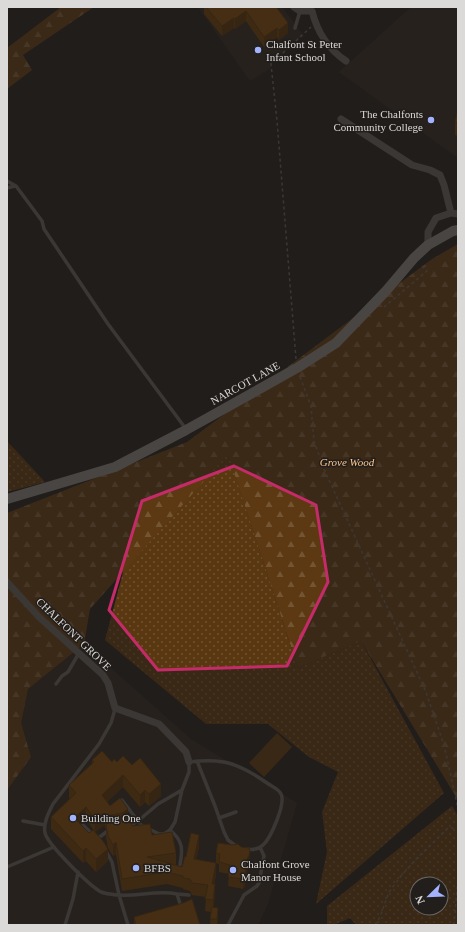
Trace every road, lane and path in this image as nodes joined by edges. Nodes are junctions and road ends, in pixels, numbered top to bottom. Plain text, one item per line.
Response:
1 (297, 9) edge
2 (314, 9) edge
3 (315, 23) junction
4 (295, 28) dead end
5 (346, 61) dead end
6 (341, 119) dead end
7 (7, 181) edge
8 (16, 186) junction
9 (7, 188) edge
10 (455, 213) edge
11 (458, 230) edge
12 (428, 245) junction
13 (298, 371) junction
14 (186, 430) junction
15 (7, 499) edge
16 (7, 582) edge
17 (79, 653) junction
18 (56, 684) dead end
19 (115, 708) junction
20 (193, 762) junction
21 (182, 790) junction
22 (113, 806) edge
23 (458, 808) edge
24 (236, 812) dead end
25 (219, 818) junction
26 (23, 821) dead end
27 (138, 821) junction
28 (45, 825) junction
29 (83, 825) edge
30 (120, 828) edge
31 (458, 828) edge
32 (114, 829) edge
33 (170, 830) junction
34 (96, 839) junction
35 (54, 847) junction
36 (260, 847) junction
37 (180, 865) edge
38 (7, 866) edge
39 (78, 872) junction
40 (458, 878) edge
41 (177, 894) junction
42 (119, 895) junction
43 (189, 895) dead end
44 (182, 913) edge
45 (65, 925) edge
46 (128, 925) edge
47 (228, 925) edge
48 (375, 925) edge
49 (454, 925) edge

1 - 2 street
1 - 4 lane
2 - 3 street
3 - 5 street
3 - 13 path
6 - 10 street
7 - 8 lane
8 - 9 lane
8 - 14 lane
10 - 12 street
11 - 12 street, NARCOT LANE
12 - 13 street, NARCOT LANE
13 - 14 street, NARCOT LANE
13 - 23 path
14 - 15 street, NARCOT LANE
16 - 17 street, CHALFONT GROVE
17 - 18 lane
17 - 19 street, CHALFONT GROVE
19 - 20 street
19 - 28 lane
20 - 21 lane
20 - 25 lane
20 - 36 lane
21 - 27 lane
21 - 33 lane
22 - 27 lane
24 - 25 lane
25 - 36 lane
26 - 28 lane
27 - 30 lane
27 - 33 lane
28 - 35 lane
29 - 34 lane
31 - 48 path
32 - 34 lane
33 - 37 lane
34 - 42 lane
35 - 38 lane
35 - 39 lane
36 - 47 lane
39 - 42 lane
39 - 45 lane
40 - 49 path
41 - 42 lane
41 - 43 lane
41 - 44 lane
42 - 46 lane

